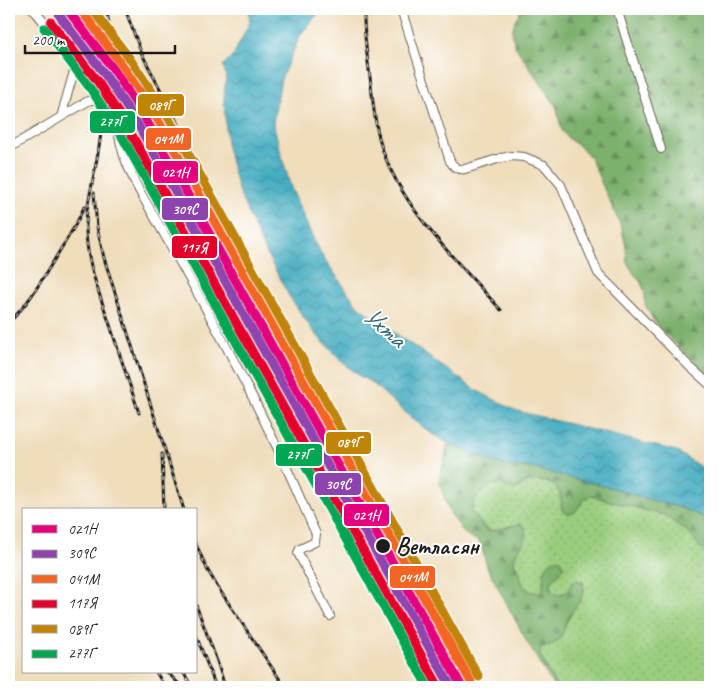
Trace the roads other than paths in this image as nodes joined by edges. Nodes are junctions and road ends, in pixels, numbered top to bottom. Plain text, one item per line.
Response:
1 (33, 9) edge
2 (401, 9) edge
3 (617, 9) edge
4 (62, 117) junction
5 (9, 148) edge
6 (661, 149) dead end
7 (710, 384) edge
8 (330, 616) dead end

1 - 4 street
2 - 7 street
3 - 6 street
4 - 5 street
4 - 8 street

